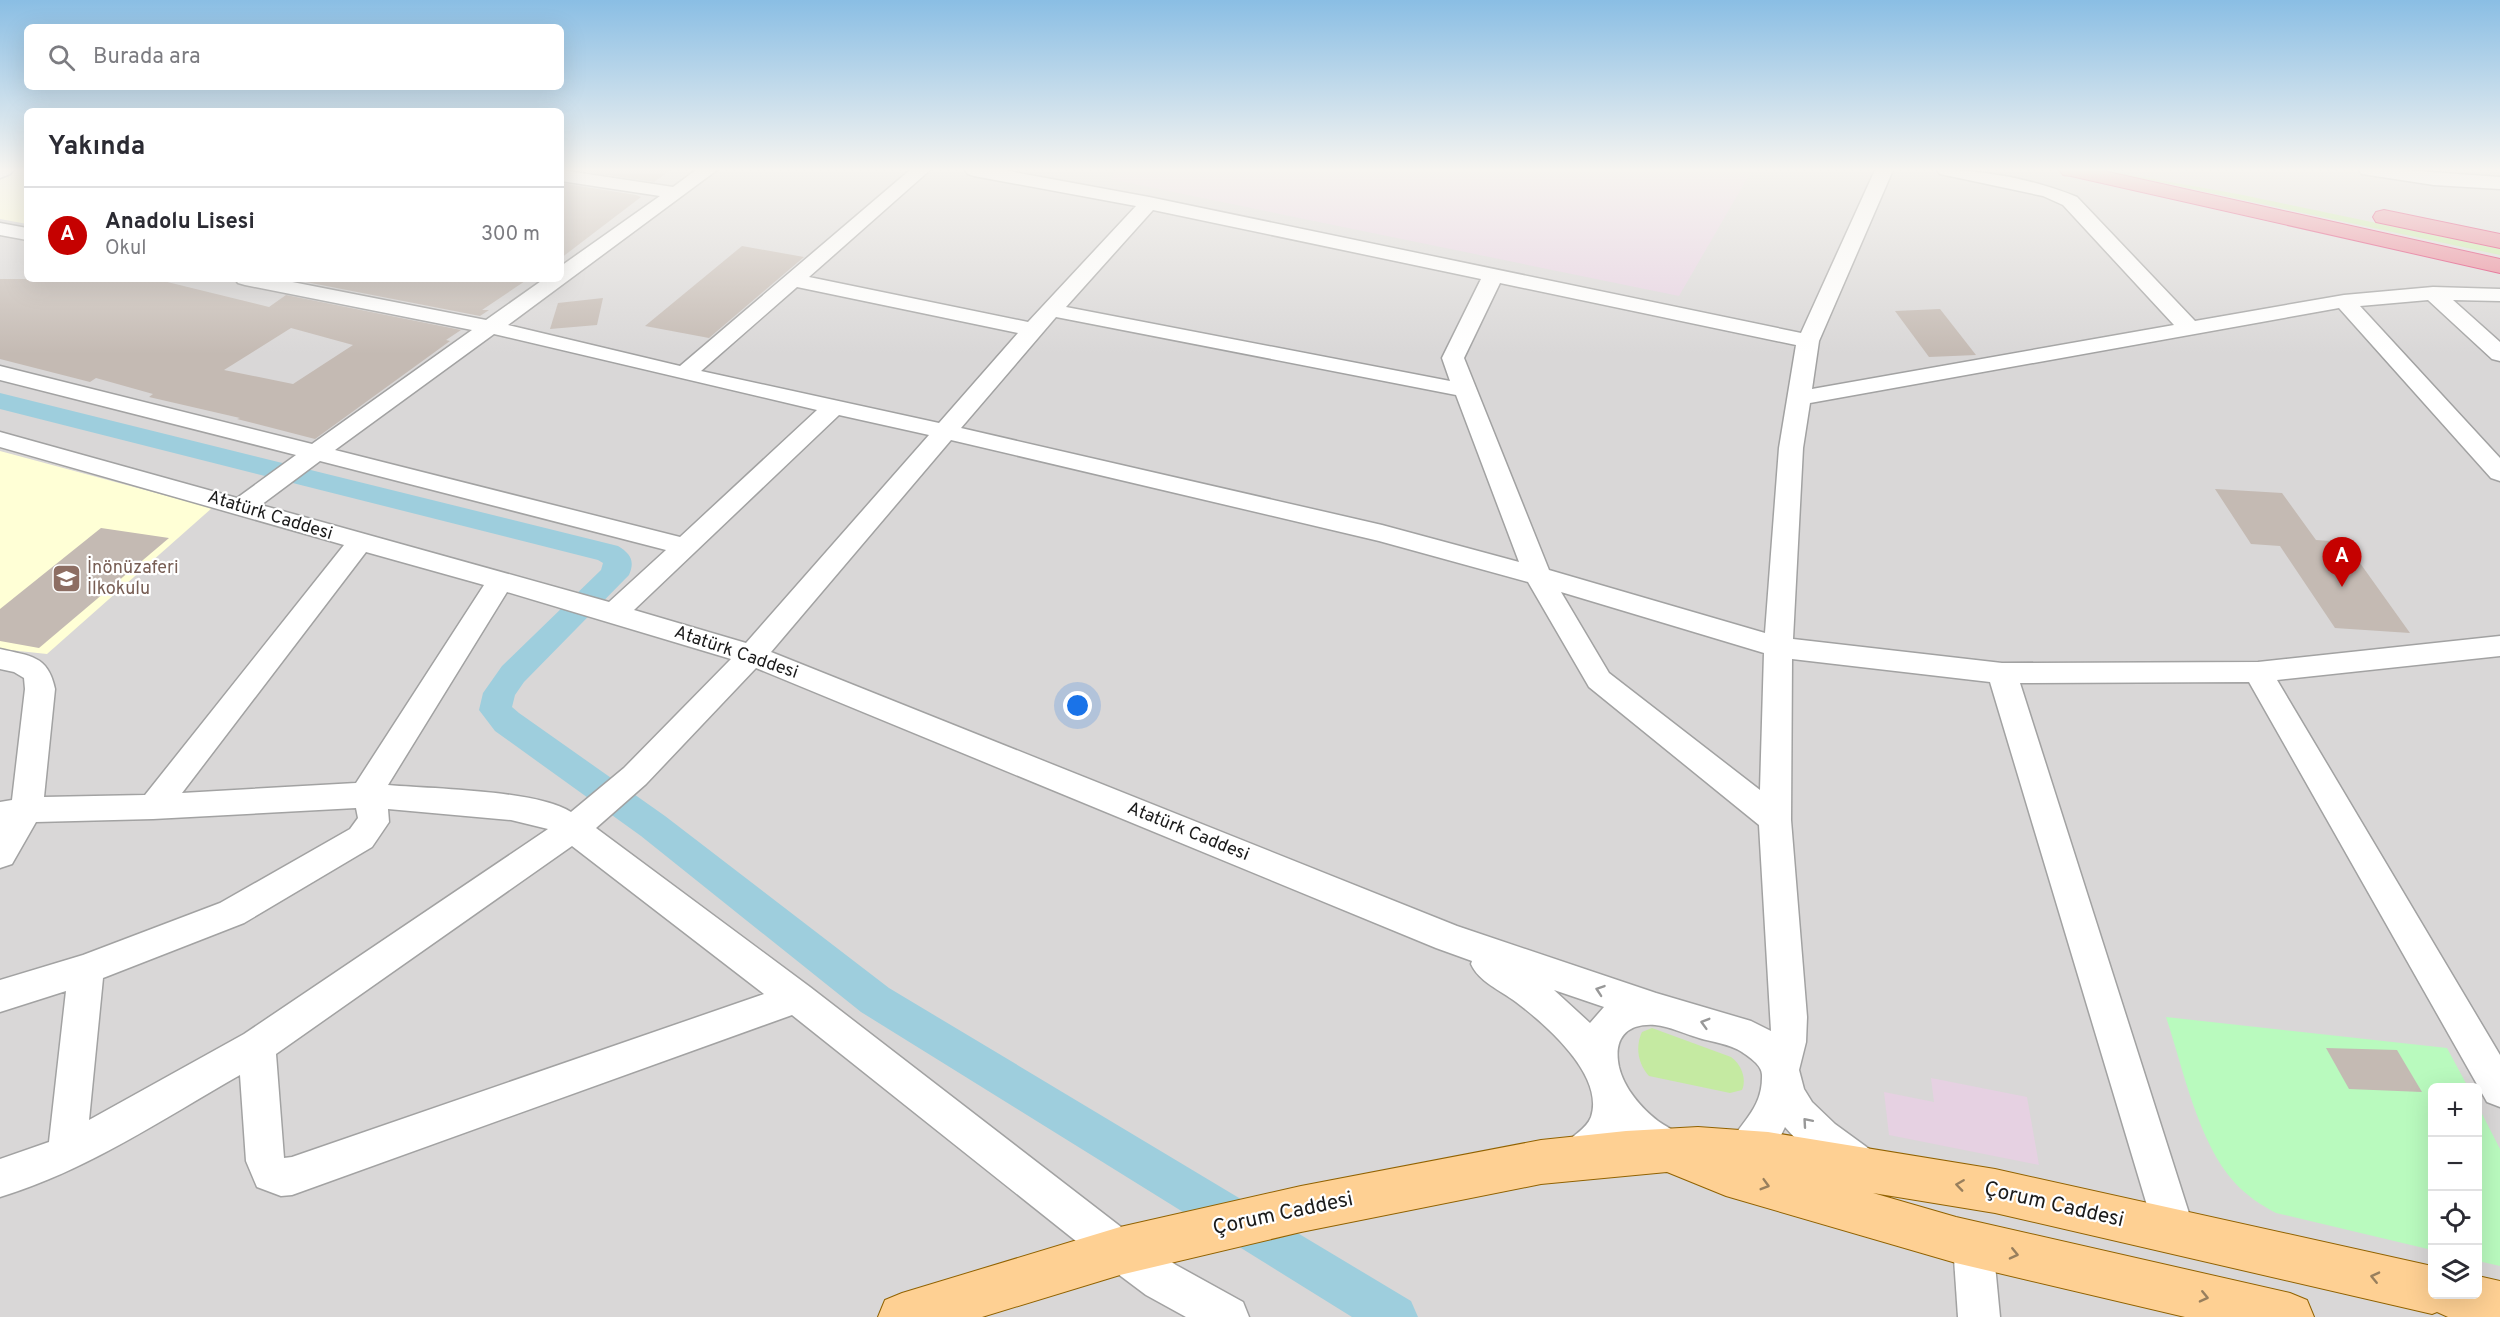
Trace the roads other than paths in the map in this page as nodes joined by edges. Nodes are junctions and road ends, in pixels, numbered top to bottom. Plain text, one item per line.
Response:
1 (623, 231) edge
2 (849, 231) edge
3 (1124, 231) edge
4 (1282, 231) edge
5 (1857, 231) edge
6 (2099, 231) edge
7 (2346, 231) edge
8 (2454, 231) edge
9 (2500, 241) edge
10 (2500, 266) edge
11 (564, 274) edge
12 (1493, 275) junction
13 (793, 280) junction
14 (553, 282) edge
15 (286, 283) edge
16 (2433, 293) junction
17 (2500, 295) edge
18 (2344, 301) junction
19 (1051, 310) junction
20 (490, 327) junction
21 (2190, 329) junction
22 (1033, 330) junction
23 (1808, 341) junction
24 (2500, 354) edge
25 (0, 373) edge
26 (684, 374) junction
27 (1464, 390) junction
28 (1799, 398) junction
29 (834, 407) junction
30 (947, 432) junction
31 (0, 439) edge
32 (316, 453) junction
33 (2500, 473) edge
34 (242, 506) junction
35 (360, 542) junction
36 (684, 546) junction
37 (1538, 576) junction
38 (500, 581) junction
39 (614, 613) junction
40 (1778, 647) junction
41 (2496, 652) edge
42 (752, 656) junction
43 (0, 659) edge
44 (2258, 672) junction
45 (2002, 673) junction
46 (365, 795) junction
47 (153, 807) junction
48 (13, 813) edge
49 (1775, 820) junction
50 (573, 829) junction
51 (0, 855) edge
52 (1448, 938) junction
53 (86, 969) junction
54 (0, 996) edge
55 (797, 998) junction
56 (1656, 1009) junction
57 (1789, 1017) junction
58 (1751, 1037) junction
59 (256, 1046) junction
60 (1781, 1072) junction
61 (1607, 1084) junction
62 (2499, 1085) edge
63 (1671, 1151) junction
64 (1745, 1151) junction
65 (67, 1153) junction
66 (1580, 1157) junction
67 (1869, 1170) junction
68 (0, 1178) edge
69 (2175, 1232) junction
70 (1973, 1244) junction
71 (1120, 1251) junction
72 (2428, 1289) edge
73 (2473, 1299) edge
74 (2500, 1305) edge
75 (902, 1317) edge
76 (1228, 1317) edge
77 (1979, 1317) edge
78 (2290, 1317) edge

1 - 11 street
2 - 13 street
3 - 19 street
4 - 12 street
5 - 23 street
6 - 21 street
7 - 10 highway
8 - 9 highway
12 - 23 street
12 - 27 street
13 - 22 street
13 - 26 street
14 - 20 street
15 - 20 street
16 - 17 street
16 - 18 street
16 - 24 street
18 - 21 street
18 - 33 street
19 - 22 street
19 - 27 street
20 - 26 street
20 - 32 street
21 - 28 street
22 - 30 street
23 - 28 street
25 - 32 street
26 - 29 street
27 - 37 street
28 - 40 street
29 - 30 street
29 - 36 street
30 - 37 street
30 - 42 street
31 - 34 street, Atatürk Caddesi
32 - 34 street
32 - 36 street
34 - 35 street, Atatürk Caddesi
35 - 38 street, Atatürk Caddesi
35 - 47 street
36 - 39 street
37 - 40 street
37 - 49 street
38 - 39 street, Atatürk Caddesi
38 - 46 street
39 - 42 street, Atatürk Caddesi
40 - 45 street
40 - 49 street
41 - 44 street
42 - 50 street
42 - 52 street, Atatürk Caddesi
43 - 48 street
44 - 45 street
44 - 62 street
45 - 69 street
46 - 47 street
46 - 50 street
46 - 53 street
47 - 48 street
48 - 51 street
49 - 57 street
50 - 55 street
50 - 59 street
56 -> 52 street
52 - 61 street
53 - 54 street
53 - 65 street
55 - 59 street
55 - 71 street
58 -> 56 street
56 - 61 street
57 - 58 street
57 - 60 street
58 - 60 street
59 - 65 street
60 - 64 street
67 -> 60 street
61 - 63 street
61 - 66 street
63 - 64 main road, Çorum Caddesi
63 - 66 main road, Çorum Caddesi
63 -> 70 main road, Çorum Caddesi
64 - 67 main road, Çorum Caddesi
65 - 68 street
66 - 71 main road, Çorum Caddesi
69 -> 67 main road, Çorum Caddesi
72 -> 69 main road, Çorum Caddesi
70 - 77 street
70 -> 78 main road, Çorum Caddesi
71 - 75 main road, Çorum Caddesi
71 - 76 street
73 - 74 main road

